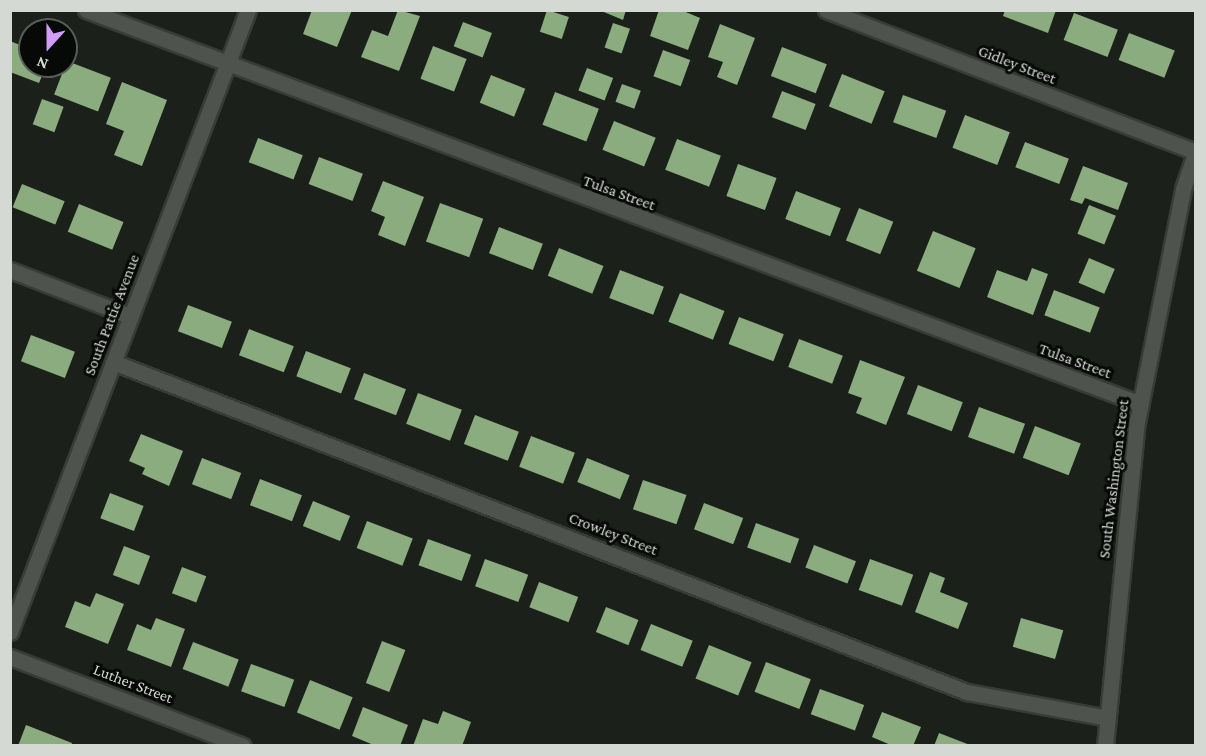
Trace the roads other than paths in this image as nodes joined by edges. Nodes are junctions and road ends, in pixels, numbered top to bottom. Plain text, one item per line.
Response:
1 (86, 10) edge
2 (248, 10) edge
3 (826, 10) edge
4 (227, 64) junction
5 (1195, 152) edge
6 (10, 270) edge
7 (130, 316) junction
8 (113, 362) junction
9 (1141, 404) junction
10 (10, 632) edge
11 (10, 657) edge
12 (1107, 718) junction
13 (243, 746) edge
14 (1105, 746) edge

1 - 4 street, Tulsa Street
2 - 4 street, South Pattie Avenue
3 - 5 street, Gidley Street
4 - 7 street, South Pattie Avenue
4 - 9 street, Tulsa Street
5 - 9 street, South Washington Street
6 - 7 street
7 - 8 street, South Pattie Avenue
8 - 10 street, South Pattie Avenue
8 - 12 street, Crowley Street
9 - 12 street, South Washington Street
11 - 13 street, Luther Street
12 - 14 street, South Washington Street

